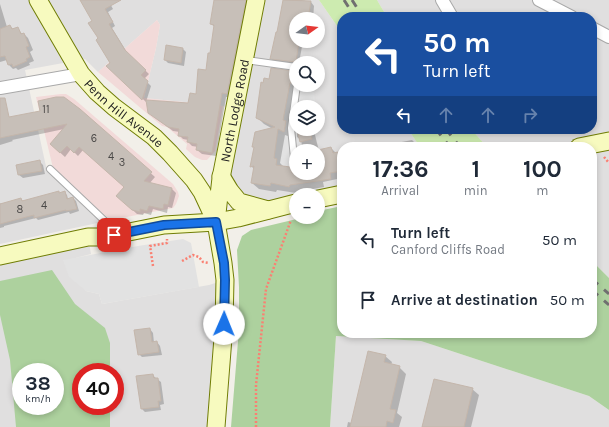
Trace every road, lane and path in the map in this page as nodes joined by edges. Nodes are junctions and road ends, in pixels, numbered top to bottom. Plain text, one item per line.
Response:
1 (38, 0) edge
2 (256, 0) edge
3 (442, 0) edge
4 (539, 0) edge
5 (449, 12) edge
6 (562, 12) edge
7 (597, 31) edge
8 (609, 37) edge
9 (245, 60) junction
10 (289, 66) edge
11 (81, 74) junction
12 (0, 88) edge
13 (296, 92) edge
14 (609, 141) edge
15 (597, 143) edge
16 (293, 144) edge
17 (50, 169) dead end
18 (221, 176) junction
19 (337, 195) edge
20 (325, 198) edge
21 (289, 208) edge
22 (268, 210) junction
23 (216, 222) junction
24 (289, 224) edge
25 (164, 225) junction
26 (114, 235) junction
27 (0, 256) edge
28 (210, 257) dead end
29 (182, 261) dead end
30 (153, 266) dead end
31 (216, 427) edge
32 (256, 427) edge

1 - 11 street, Penn Hill Avenue
2 - 9 street, North Lodge Road
3 - 5 street
4 - 6 street
7 - 8 street
9 - 10 lane
9 - 18 street, North Lodge Road
11 - 12 street
11 - 23 street, Penn Hill Avenue
13 - 16 lane
14 - 15 street
17 - 26 lane
18 - 22 street
18 - 23 street, North Lodge Road
19 - 20 street
21 - 22 street
22 - 23 street
23 - 25 street
23 - 31 street
24 - 32 path
25 - 26 street
25 - 30 path
26 - 27 street
28 - 29 path

